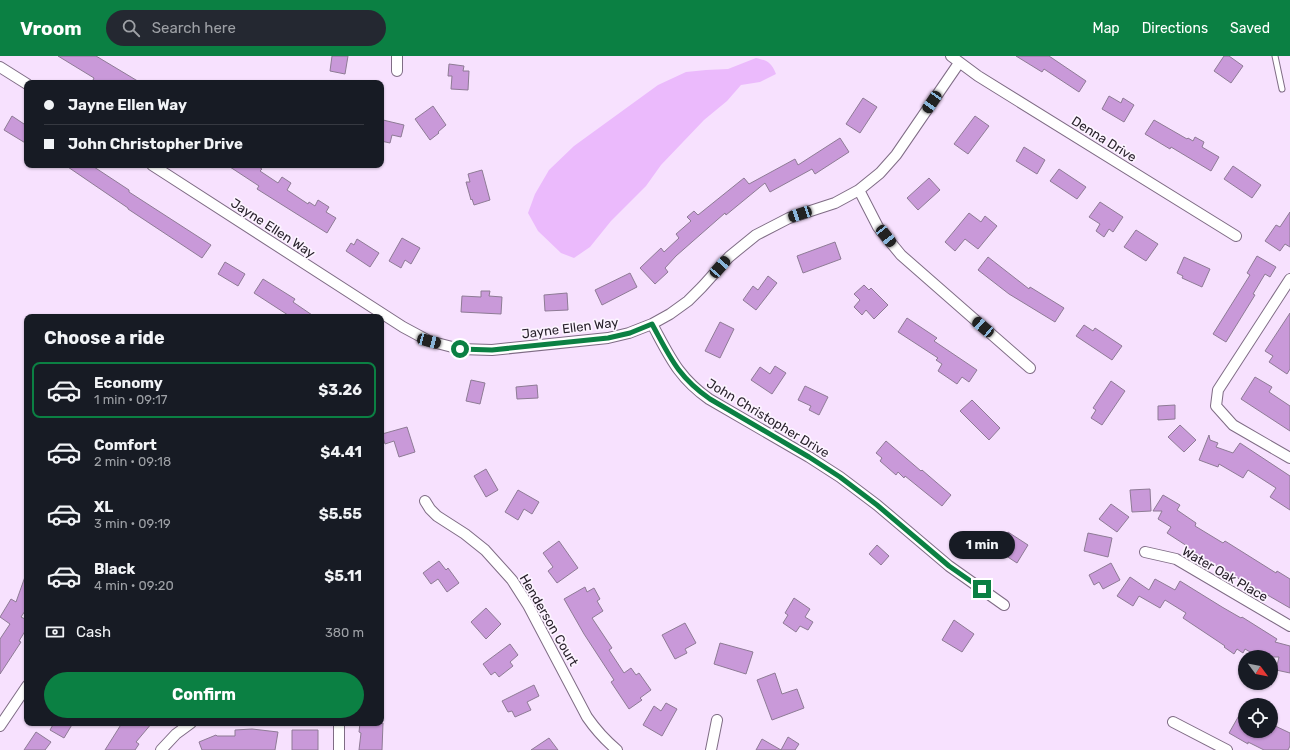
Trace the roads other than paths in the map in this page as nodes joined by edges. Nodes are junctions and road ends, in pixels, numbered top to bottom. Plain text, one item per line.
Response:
1 (397, 56) edge
2 (1275, 56) edge
3 (955, 59) edge
4 (0, 67) edge
5 (397, 72) dead end
6 (24, 82) edge
7 (1282, 89) dead end
8 (157, 168) edge
9 (860, 190) junction
10 (1236, 236) dead end
11 (1290, 279) edge
12 (383, 314) edge
13 (384, 315) edge
14 (652, 324) junction
15 (1030, 368) dead end
16 (1290, 458) edge
17 (425, 501) dead end
18 (1145, 552) dead end
19 (1004, 605) dead end
20 (1290, 626) edge
21 (24, 690) edge
22 (717, 720) dead end
23 (1173, 722) dead end
24 (0, 726) edge
25 (187, 726) edge
26 (339, 726) edge
27 (161, 750) edge
28 (339, 750) edge
29 (617, 750) edge
30 (711, 750) edge
31 (1227, 750) edge

1 - 5 street
2 - 7 lane
3 - 9 street, Jayne Ellen Way
3 - 10 street, Denna Drive
4 - 6 street
8 - 12 street, Jayne Ellen Way
9 - 14 street, Jayne Ellen Way
9 - 15 street
11 - 16 street
13 - 14 street, Jayne Ellen Way
14 - 19 street, John Christopher Drive
17 - 29 street, Henderson Court
18 - 20 street, Water Oak Place
21 - 24 street
22 - 30 street
23 - 31 street
25 - 27 street
26 - 28 street

